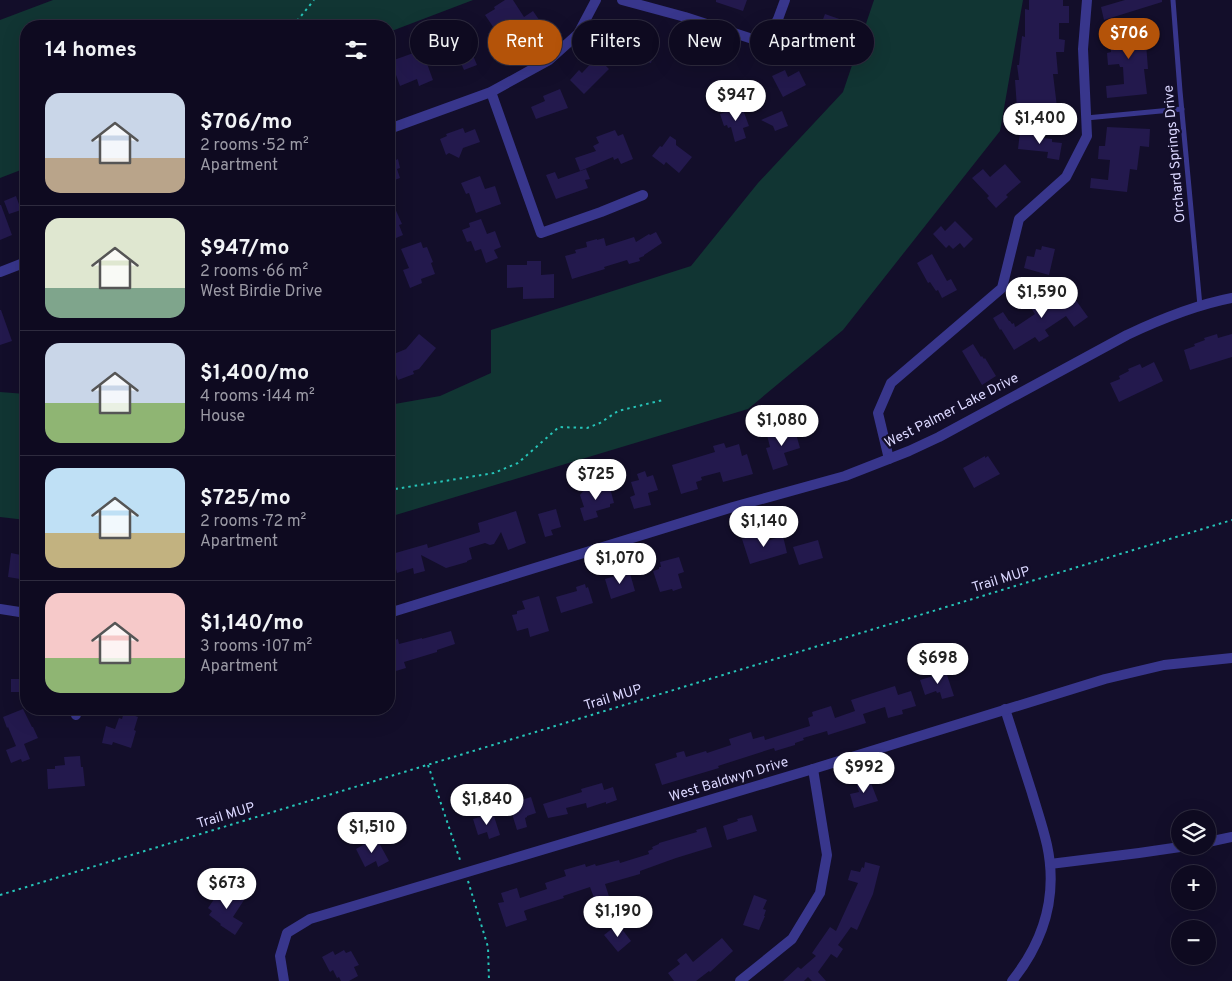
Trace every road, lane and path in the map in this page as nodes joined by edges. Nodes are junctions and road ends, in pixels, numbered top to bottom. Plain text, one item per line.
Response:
1 (314, 0) edge
2 (596, 0) edge
3 (622, 0) edge
4 (785, 0) edge
5 (1087, 0) edge
6 (1173, 0) edge
7 (298, 20) edge
8 (491, 92) junction
9 (1182, 109) junction
10 (1086, 118) junction
11 (395, 127) edge
12 (643, 195) dead end
13 (20, 264) edge
14 (0, 272) edge
15 (1232, 298) edge
16 (1200, 306) junction
17 (663, 400) dead end
18 (889, 459) junction
19 (395, 489) edge
20 (1232, 520) edge
21 (0, 609) edge
22 (395, 611) edge
23 (20, 612) edge
24 (1232, 658) edge
25 (1005, 709) junction
26 (813, 769) junction
27 (1232, 837) edge
28 (1216, 840) edge
29 (1171, 848) edge
30 (1050, 864) junction
31 (0, 895) edge
32 (284, 981) edge
33 (740, 981) edge
34 (1012, 981) edge

1 - 7 path
2 - 8 street
3 - 4 street
5 - 10 street
6 - 9 lane, Orchard Springs Drive
8 - 11 street
8 - 12 street
9 - 10 lane
9 - 16 lane, Orchard Springs Drive
10 - 18 street
13 - 14 street
15 - 16 street, West Palmer Lake Drive
16 - 18 street, West Palmer Lake Drive
17 - 19 path
18 - 22 street, West Palmer Lake Drive
20 - 31 path, Trail MUP
21 - 23 street
24 - 25 street, West Baldwyn Drive
25 - 26 street, West Baldwyn Drive
25 - 30 street
26 - 32 street, West Baldwyn Drive
26 - 33 street
27 - 28 street
29 - 30 street
30 - 34 street

